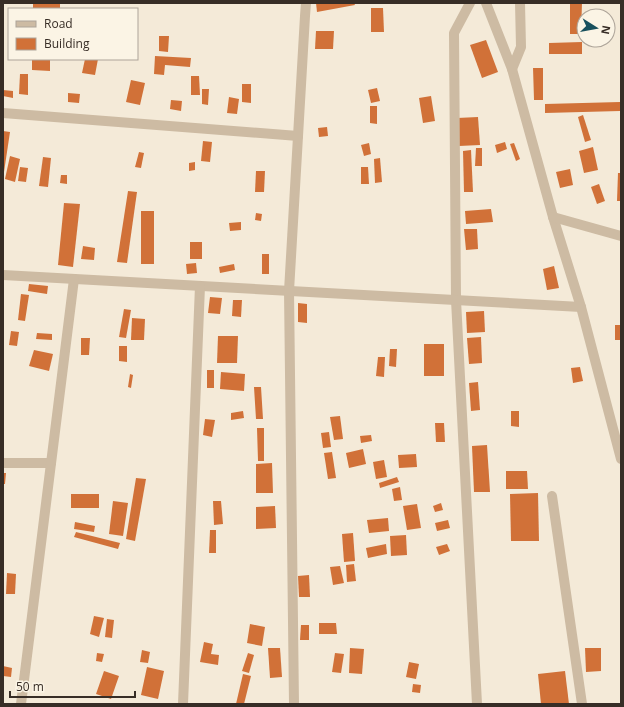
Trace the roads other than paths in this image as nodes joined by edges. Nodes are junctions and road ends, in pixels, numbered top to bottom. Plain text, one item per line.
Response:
1 (306, 3) edge
2 (470, 3) edge
3 (486, 3) edge
4 (520, 3) edge
5 (512, 69) junction
6 (3, 113) edge
7 (298, 136) junction
8 (554, 217) junction
9 (621, 236) edge
10 (3, 275) edge
11 (74, 279) junction
12 (200, 286) junction
13 (289, 291) junction
14 (456, 300) junction
15 (581, 307) junction
16 (621, 459) edge
17 (51, 463) junction
18 (3, 464) edge
19 (552, 496) dead end
20 (21, 704) edge
21 (183, 704) edge
22 (294, 704) edge
23 (477, 704) edge
24 (582, 704) edge

1 - 7 street
2 - 14 street
3 - 5 street
4 - 5 street
5 - 8 street
6 - 7 street
7 - 13 street
8 - 9 street
8 - 15 street
10 - 11 street
11 - 12 street
11 - 17 street
12 - 13 street
12 - 21 street
13 - 14 street
13 - 22 street
14 - 15 street
14 - 23 street
15 - 16 street
17 - 18 street
17 - 20 street
19 - 24 street

